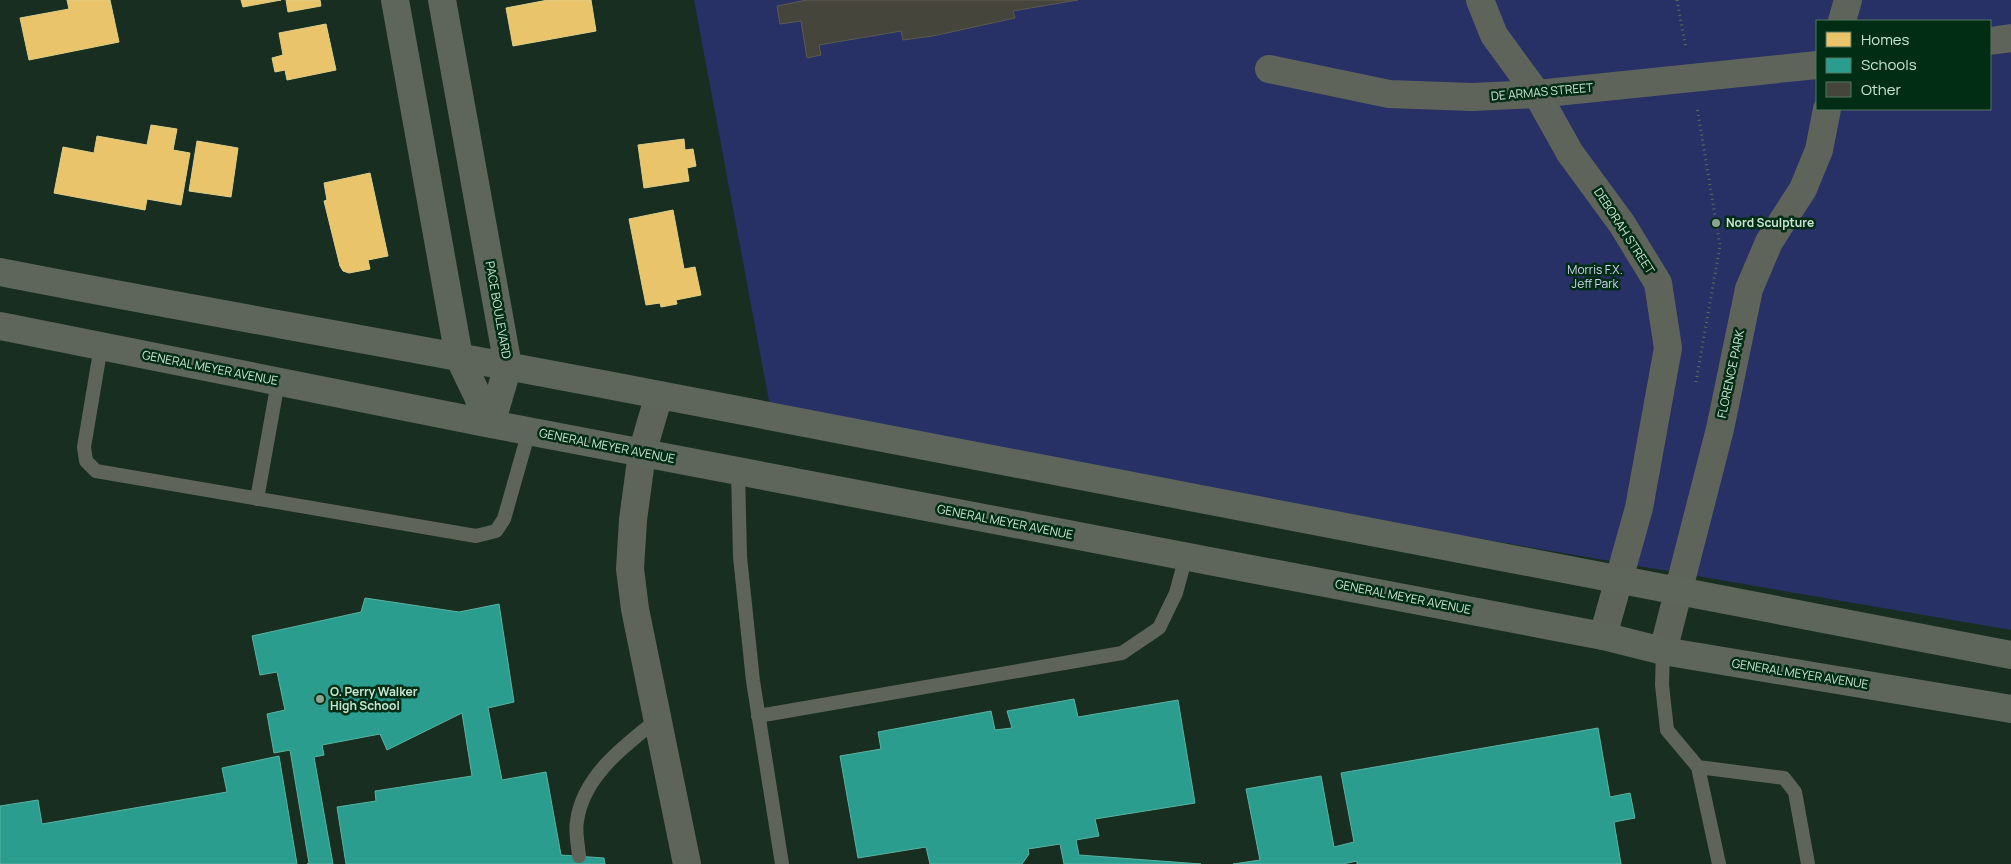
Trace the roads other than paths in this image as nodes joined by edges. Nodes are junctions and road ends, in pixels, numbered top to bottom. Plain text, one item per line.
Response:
1 (395, 0) edge
2 (442, 0) edge
3 (1480, 0) edge
4 (1848, 0) edge
5 (1842, 20) edge
6 (2011, 38) edge
7 (1991, 41) edge
8 (1816, 65) edge
9 (1269, 69) dead end
10 (1537, 94) junction
11 (1827, 110) edge
12 (0, 272) edge
13 (0, 326) edge
14 (101, 346) junction
15 (459, 357) junction
16 (508, 366) junction
17 (278, 382) junction
18 (659, 395) junction
19 (491, 424) junction
20 (529, 431) junction
21 (642, 453) junction
22 (738, 471) junction
23 (257, 499) junction
24 (1186, 556) junction
25 (1619, 580) junction
26 (1679, 590) junction
27 (1603, 636) junction
28 (1663, 651) junction
29 (2011, 655) edge
30 (2011, 709) edge
31 (758, 716) junction
32 (658, 719) junction
33 (1698, 767) junction
34 (579, 856) dead end
35 (687, 864) edge
36 (782, 864) edge
37 (1719, 864) edge
38 (1808, 864) edge

1 - 15 main road
2 - 16 main road, PACE BOULEVARD
3 - 10 street, DEBORAH STREET
4 - 5 street
6 - 7 street
8 - 10 street, DE ARMAS STREET
9 - 10 street, DE ARMAS STREET
10 - 25 street, DEBORAH STREET
11 - 26 street, FLORENCE PARK
12 - 15 main road
13 - 14 main road, GENERAL MEYER AVENUE
14 - 17 main road, GENERAL MEYER AVENUE
14 - 23 lane
15 - 16 main road
15 - 19 main road
16 - 18 main road
16 - 19 main road, PACE BOULEVARD
17 - 19 main road, GENERAL MEYER AVENUE
17 - 23 lane
18 - 21 street
18 - 25 main road
19 - 20 main road, GENERAL MEYER AVENUE
20 - 21 main road, GENERAL MEYER AVENUE
20 - 23 lane
21 - 22 main road, GENERAL MEYER AVENUE
21 - 32 street
22 - 24 main road, GENERAL MEYER AVENUE
22 - 31 lane
24 - 27 main road, GENERAL MEYER AVENUE
24 - 31 lane
25 - 26 main road
25 - 27 street, DEBORAH STREET
26 - 28 street, FLORENCE PARK
26 - 29 main road
27 - 28 main road, GENERAL MEYER AVENUE
28 - 30 main road, GENERAL MEYER AVENUE
28 - 33 lane
31 - 36 lane
32 - 34 lane
32 - 35 street
33 - 37 lane
33 - 38 lane

